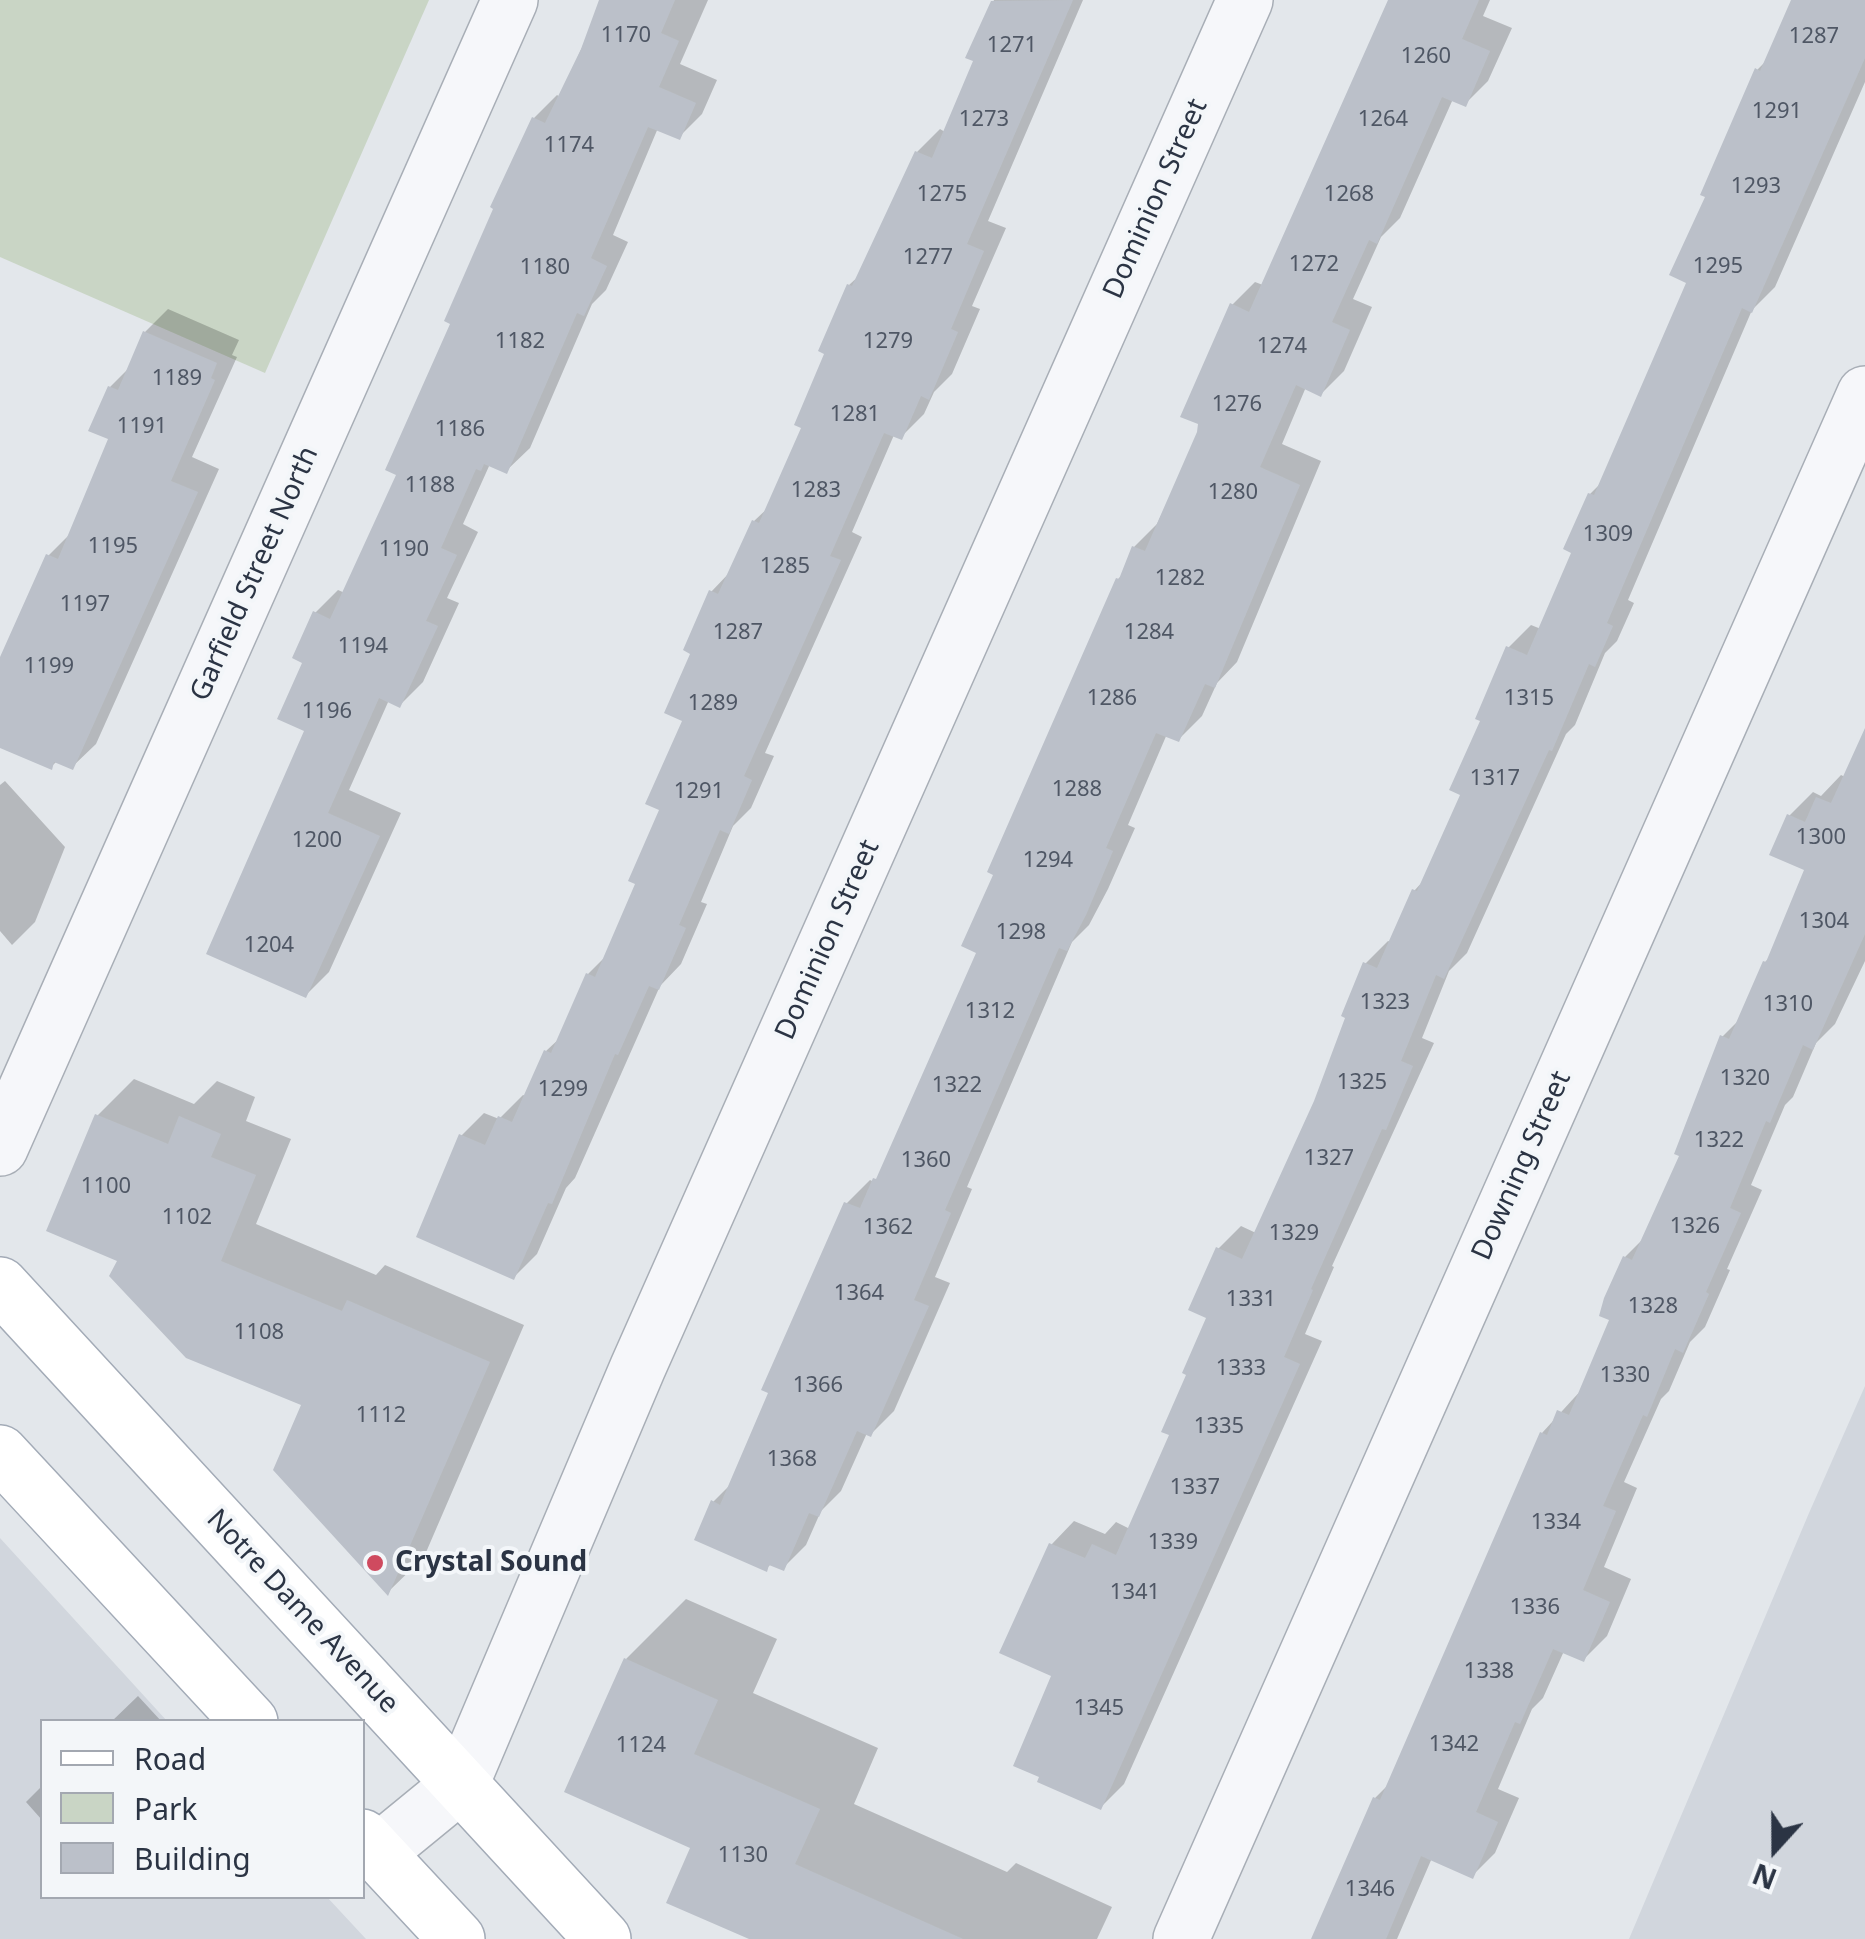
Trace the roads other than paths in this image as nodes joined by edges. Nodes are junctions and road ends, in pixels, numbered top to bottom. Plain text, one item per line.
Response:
1 (510, 0) edge
2 (1245, 0) edge
3 (1865, 394) edge
4 (0, 1148) edge
5 (0, 1285) edge
6 (0, 1454) edge
7 (247, 1719) edge
8 (460, 1784) junction
9 (370, 1844) edge
10 (457, 1939) edge
11 (604, 1939) edge
12 (1181, 1939) edge

1 - 4 street, Garfield Street North
2 - 8 street, Dominion Street
3 - 12 street, Downing Street
5 - 8 main road, Notre Dame Avenue
6 - 7 main road
8 - 9 street, Dominion Street
8 - 11 main road, Notre Dame Avenue
9 - 10 main road

